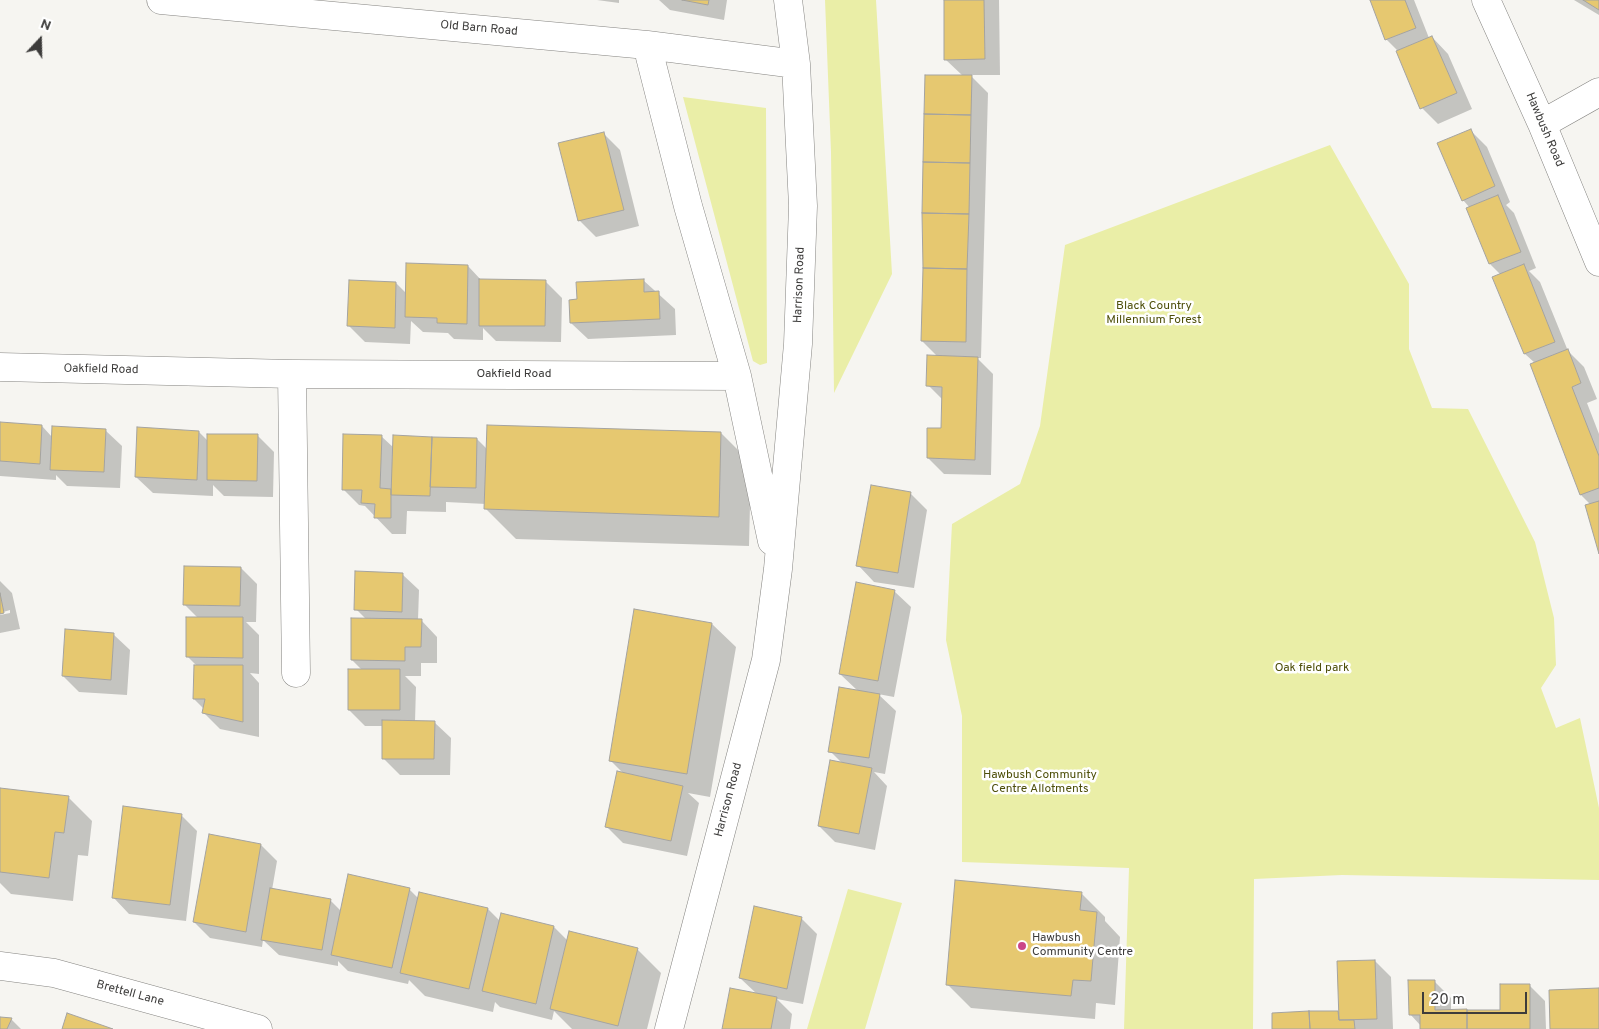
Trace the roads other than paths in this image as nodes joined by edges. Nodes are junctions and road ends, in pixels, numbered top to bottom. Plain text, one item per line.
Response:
1 (161, 0) edge
2 (788, 0) edge
3 (1486, 0) edge
4 (647, 45) junction
5 (796, 64) junction
6 (1599, 92) edge
7 (1542, 124) junction
8 (1599, 262) edge
9 (0, 367) edge
10 (292, 374) junction
11 (736, 376) junction
12 (778, 569) junction
13 (296, 673) dead end
14 (0, 966) edge
15 (258, 1029) edge
16 (669, 1029) edge

1 - 4 street, Old Barn Road
2 - 5 street, Harrison Road
3 - 7 street, Hawbush Road
4 - 5 street, Old Barn Road
4 - 11 street, Harrison Road
5 - 12 street, Harrison Road
6 - 7 street
7 - 8 street, Hawbush Road
9 - 10 street, Oakfield Road
10 - 11 street, Oakfield Road
10 - 13 street
11 - 12 street, Harrison Road
12 - 16 street, Harrison Road
14 - 15 street, Brettell Lane

